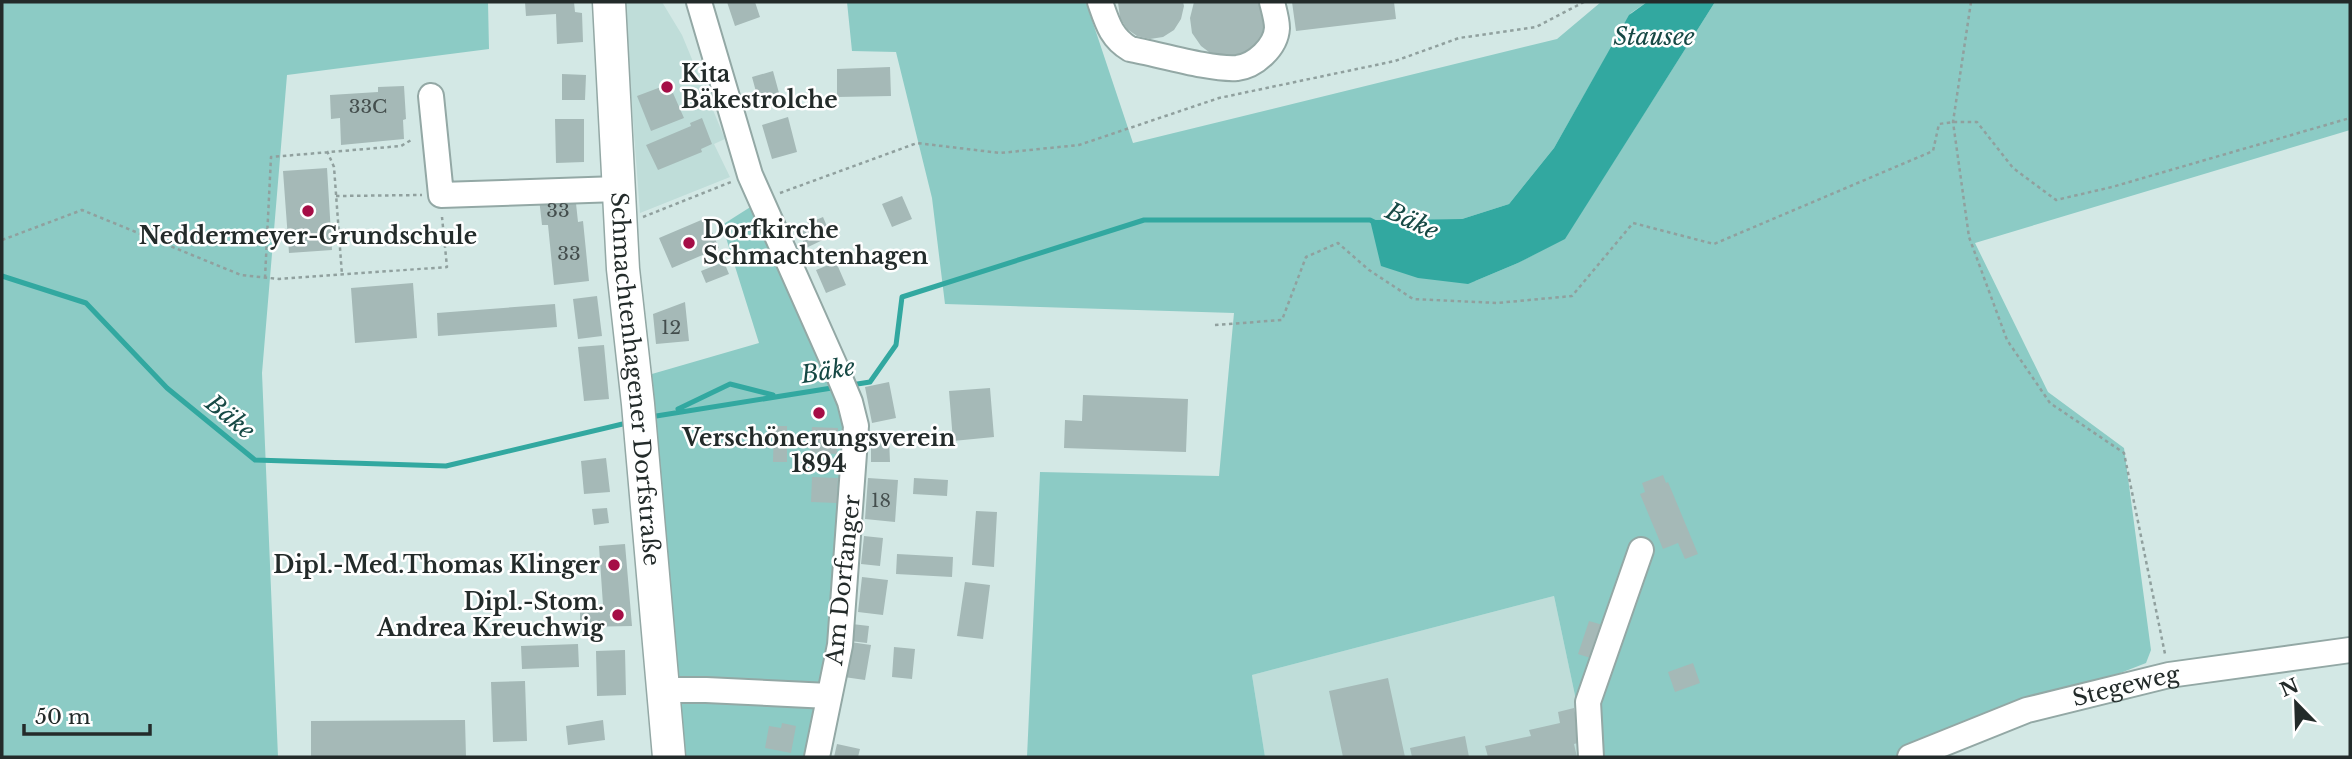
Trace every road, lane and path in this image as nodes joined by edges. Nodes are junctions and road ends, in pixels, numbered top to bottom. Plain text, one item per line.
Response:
1 (609, 2) edge
2 (699, 2) edge
3 (1100, 2) edge
4 (1272, 2) edge
5 (1584, 2) edge
6 (1971, 2) edge
7 (431, 96) dead end
8 (2350, 118) edge
9 (1953, 122) junction
10 (434, 139) junction
11 (327, 151) junction
12 (750, 174) junction
13 (618, 189) junction
14 (441, 195) junction
15 (336, 196) junction
16 (761, 200) junction
17 (621, 226) junction
18 (2, 240) edge
19 (342, 275) junction
20 (265, 278) junction
21 (1215, 325) dead end
22 (1641, 550) dead end
23 (2350, 650) edge
24 (2169, 675) junction
25 (663, 690) junction
26 (829, 696) junction
27 (669, 757) edge
28 (817, 757) edge
29 (1591, 757) edge
30 (1910, 757) edge

1 - 13 main road, Schmachtenhagener Dorfstraße
2 - 12 street
3 - 4 street
5 - 16 path
6 - 9 path
7 - 10 street
8 - 9 path
9 - 21 path
9 - 24 path
10 - 11 path
10 - 14 street
11 - 15 path
11 - 20 path
12 - 16 street
12 - 17 path
13 - 14 street
13 - 17 main road, Schmachtenhagener Dorfstraße
14 - 15 path
14 - 19 path
15 - 19 path
16 - 26 street, Am Dorfanger
17 - 25 main road, Schmachtenhagener Dorfstraße
18 - 20 path
19 - 20 path
22 - 29 street
23 - 24 street, Stegeweg
24 - 30 street, Stegeweg
25 - 26 street
25 - 27 main road, Schmachtenhagener Dorfstraße
26 - 28 street, Am Dorfanger

